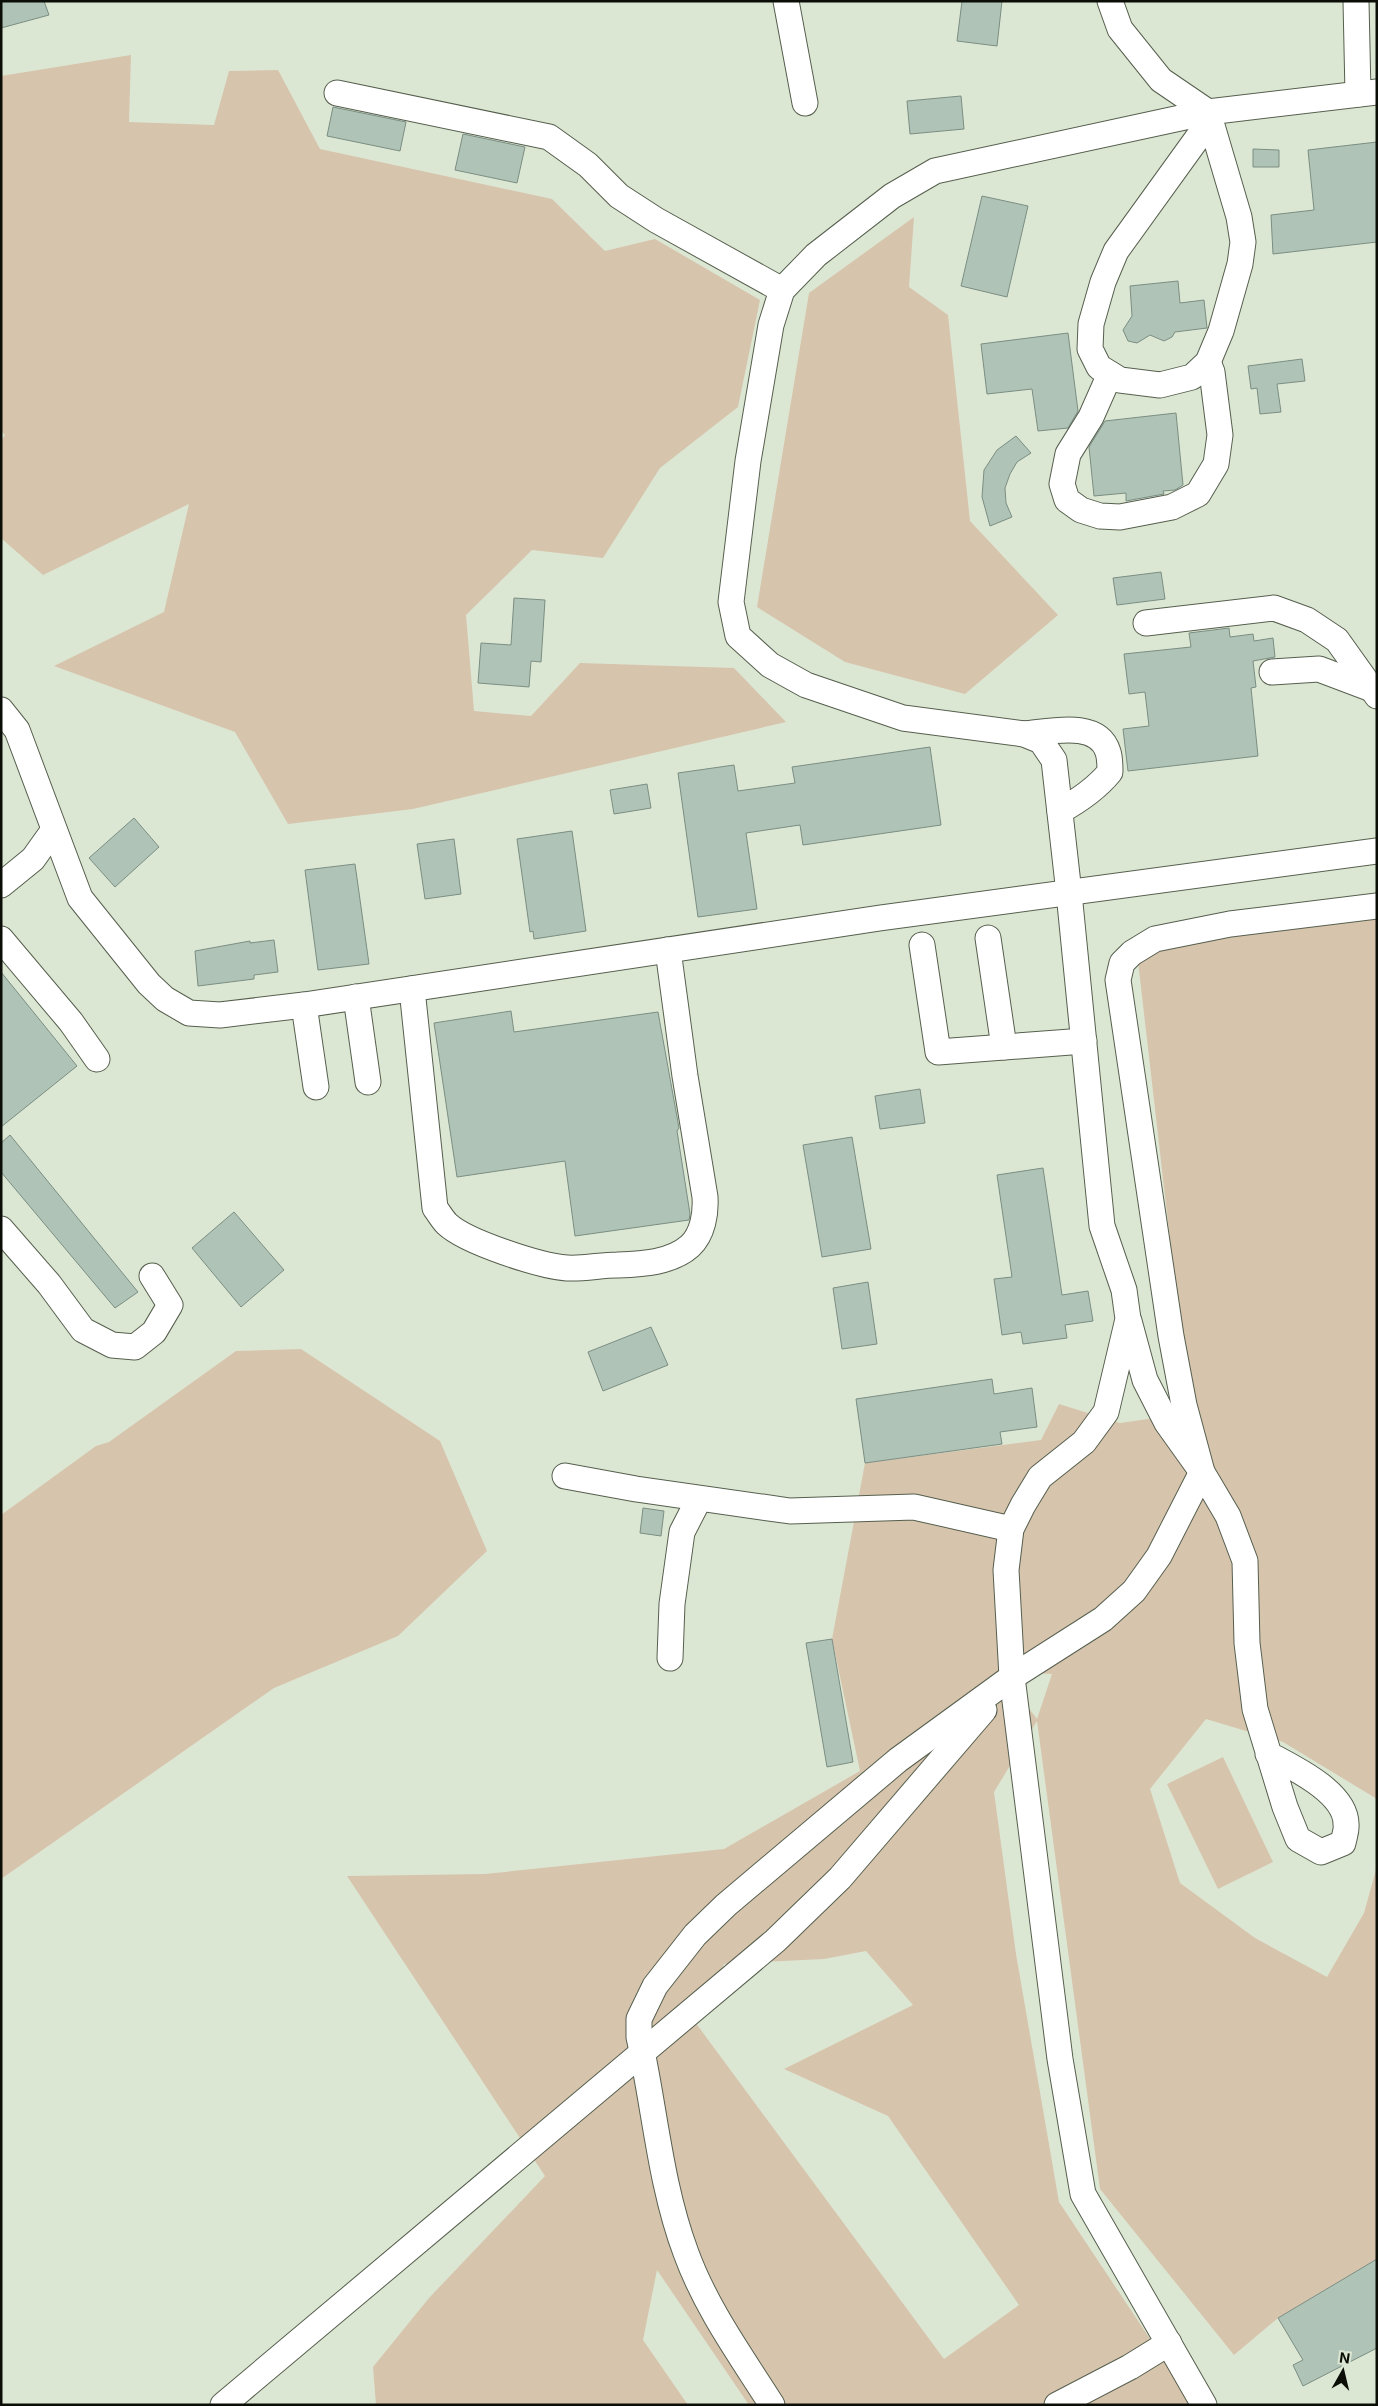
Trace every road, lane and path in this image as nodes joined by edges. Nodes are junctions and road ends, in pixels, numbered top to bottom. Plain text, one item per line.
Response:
1 (786, 1) edge
2 (1110, 1) edge
3 (1356, 1) edge
4 (337, 93) dead end
5 (1368, 93) edge
6 (805, 103) dead end
7 (1208, 112) junction
8 (782, 290) junction
9 (1208, 362) junction
10 (1110, 374) junction
11 (1146, 624) dead end
12 (1272, 672) dead end
13 (1374, 692) edge
14 (1, 710) edge
15 (1066, 731) junction
16 (1024, 734) junction
17 (1048, 751) junction
18 (1056, 784) junction
19 (1083, 798) junction
20 (1060, 811) junction
21 (53, 831) junction
22 (1377, 851) edge
23 (1, 885) edge
24 (1069, 893) junction
25 (1377, 906) edge
26 (988, 938) dead end
27 (1, 939) edge
28 (922, 945) dead end
29 (668, 950) junction
30 (412, 989) junction
31 (356, 997) junction
32 (304, 1005) junction
33 (1084, 1041) junction
34 (1004, 1047) junction
35 (97, 1059) dead end
36 (368, 1082) dead end
37 (316, 1087) dead end
38 (1, 1229) edge
39 (152, 1276) dead end
40 (1128, 1319) junction
41 (1202, 1472) junction
42 (565, 1476) dead end
43 (699, 1499) junction
44 (1011, 1529) junction
45 (670, 1658) dead end
46 (1012, 1677) junction
47 (1268, 1754) dead end
48 (643, 2053) junction
49 (1169, 2343) junction
50 (223, 2405) edge
51 (772, 2405) edge
52 (1057, 2405) edge
53 (1204, 2405) edge

1 - 6 lane
2 - 7 lane
3 - 5 lane
4 - 8 lane
5 - 7 lane
7 - 8 lane
7 - 9 lane
7 - 10 lane
8 - 16 lane
9 - 10 lane
9 - 10 lane
11 - 13 lane
12 - 13 lane
14 - 21 lane
15 - 16 lane
15 - 17 lane
15 - 19 lane
16 - 17 lane
17 - 18 lane
18 - 19 lane
18 - 20 lane
19 - 20 lane
20 - 24 lane
21 - 23 lane
21 - 32 lane
22 - 24 lane
24 - 29 lane
24 - 33 lane
25 - 41 lane
26 - 34 lane
27 - 35 lane
28 - 34 lane
29 - 30 lane
29 - 30 lane
30 - 31 lane
31 - 32 lane
31 - 36 lane
32 - 37 lane
33 - 34 lane
33 - 40 lane
38 - 39 lane
40 - 41 lane
40 - 44 lane
41 - 46 lane
41 - 47 lane
42 - 43 lane
43 - 44 lane
43 - 45 lane
44 - 46 lane
46 - 48 lane
46 - 48 lane
46 - 49 lane
48 - 50 lane
48 - 51 lane
49 - 52 lane
49 - 53 lane

